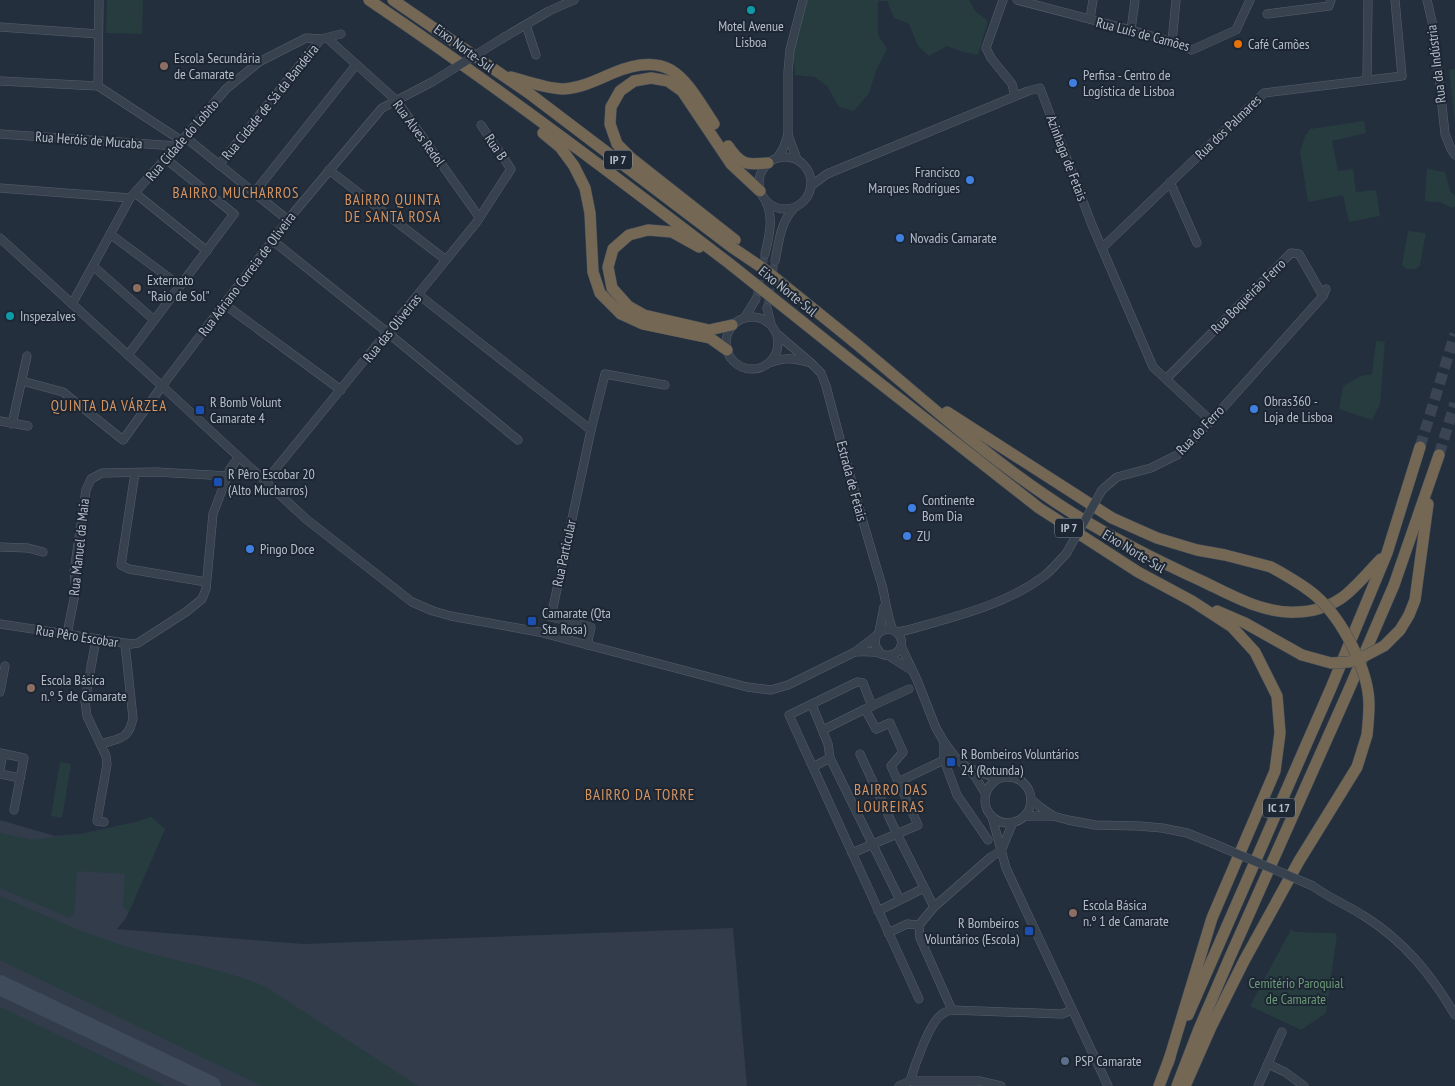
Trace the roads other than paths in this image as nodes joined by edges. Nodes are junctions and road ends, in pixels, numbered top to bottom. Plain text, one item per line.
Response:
1 (99, 0) edge
2 (368, 0) edge
3 (393, 0) edge
4 (574, 0) edge
5 (803, 0) edge
6 (1003, 0) edge
7 (1016, 0) edge
8 (1093, 0) edge
9 (1135, 0) edge
10 (1176, 0) edge
11 (1250, 0) edge
12 (1331, 0) edge
13 (1368, 0) edge
14 (1395, 0) edge
15 (1427, 0) edge
16 (1050, 4) edge
17 (1267, 14) dead end
18 (1090, 19) junction
19 (526, 25) junction
20 (0, 27) edge
21 (1131, 30) junction
22 (98, 34) junction
23 (341, 34) dead end
24 (324, 38) junction
25 (1172, 42) junction
26 (536, 55) dead end
27 (356, 65) junction
28 (501, 74) junction
29 (1367, 79) junction
30 (0, 81) edge
31 (98, 86) junction
32 (1015, 96) junction
33 (397, 101) junction
34 (520, 108) junction
35 (481, 125) dead end
36 (0, 134) edge
37 (788, 135) junction
38 (181, 141) junction
39 (1455, 155) edge
40 (166, 159) junction
41 (797, 159) junction
42 (772, 160) junction
43 (219, 165) junction
44 (511, 169) joint
45 (330, 170) junction
46 (827, 174) junction
47 (810, 175) junction
48 (1170, 182) junction
49 (812, 185) junction
50 (0, 188) edge
51 (254, 193) junction
52 (132, 196) junction
53 (763, 196) junction
54 (794, 208) junction
55 (480, 217) junction
56 (288, 220) junction
57 (110, 234) junction
58 (0, 238) edge
59 (272, 240) junction
60 (1197, 243) dead end
61 (734, 244) junction
62 (1102, 248) junction
63 (207, 251) junction
64 (766, 254) tunnel mouth
65 (446, 260) junction
66 (775, 261) tunnel mouth
67 (730, 264) junction
68 (93, 266) junction
69 (180, 286) junction
70 (1324, 292) joint
71 (419, 295) junction
72 (756, 299) tunnel mouth
73 (72, 304) junction
74 (224, 304) junction
75 (767, 308) tunnel mouth
76 (745, 317) junction
77 (154, 320) junction
78 (771, 324) junction
79 (732, 325) junction
80 (388, 333) junction
81 (777, 334) junction
82 (726, 350) junction
83 (128, 355) junction
84 (27, 356) dead end
85 (769, 363) junction
86 (811, 363) junction
87 (1166, 379) junction
88 (22, 381) junction
89 (665, 385) dead end
90 (162, 386) junction
91 (912, 389) junction
92 (341, 390) junction
93 (0, 421) edge
94 (1211, 421) junction
95 (12, 424) junction
96 (28, 426) dead end
97 (591, 430) junction
98 (518, 440) dead end
99 (1420, 447) tunnel mouth
100 (1439, 455) tunnel mouth
101 (239, 457) junction
102 (135, 473) junction
103 (1433, 474) junction
104 (228, 476) junction
105 (265, 482) junction
106 (0, 547) edge
107 (43, 552) dead end
108 (1387, 552) junction
109 (206, 582) junction
110 (1192, 601) junction
111 (885, 602) junction
112 (0, 624) edge
113 (897, 633) junction
114 (67, 634) junction
115 (878, 634) junction
116 (96, 639) junction
117 (125, 644) junction
118 (587, 645) junction
119 (901, 646) junction
120 (855, 652) junction
121 (880, 653) junction
122 (889, 656) junction
123 (5, 666) dead end
124 (912, 671) junction
125 (909, 689) dead end
126 (0, 692) edge
127 (812, 705) junction
128 (869, 707) junction
129 (823, 730) junction
130 (944, 742) junction
131 (100, 744) junction
132 (2, 754) edge
133 (860, 754) dead end
134 (830, 758) junction
135 (944, 760) junction
136 (813, 767) junction
137 (968, 768) junction
138 (0, 769) edge
139 (0, 774) edge
140 (20, 778) junction
141 (998, 779) junction
142 (898, 782) junction
143 (985, 793) junction
144 (1031, 799) junction
145 (14, 810) dead end
146 (1025, 816) junction
147 (1053, 816) junction
148 (992, 817) junction
149 (104, 822) dead end
150 (1013, 822) junction
151 (897, 834) junction
152 (988, 840) dead end
153 (873, 844) junction
154 (1001, 851) junction
155 (852, 853) junction
156 (924, 888) junction
157 (900, 900) junction
158 (934, 907) junction
159 (878, 911) junction
160 (919, 925) junction
161 (888, 933) junction
162 (919, 999) dead end
163 (952, 1010) junction
164 (1072, 1010) junction
165 (1455, 1015) edge
166 (1282, 1032) dead end
167 (1168, 1063) junction
168 (1268, 1064) junction
169 (910, 1081) junction
170 (899, 1086) edge
171 (1001, 1086) edge
172 (1108, 1086) edge
173 (1159, 1086) edge
174 (1177, 1086) edge
175 (1185, 1086) edge
176 (1258, 1086) edge
177 (1304, 1086) edge

1 - 22 street
2 - 34 highway, Eixo Norte-Sul / IP 7
3 - 28 highway, Eixo Norte-Sul / IP 7
4 - 19 street, Rua Adriano Correia de Oliveira
5 - 37 street
6 - 32 street
7 - 16 street, Rua Luís de Camões
8 - 18 street
9 - 21 street
10 - 25 street
11 - 25 street, Rua Luís de Camões
12 - 17 street
13 - 29 street
14 - 29 street, Rua dos Palmares
15 - 39 street, Rua da Indústria
16 - 18 street, Rua Luís de Camões
18 - 21 street, Rua Luís de Camões
19 - 26 street
19 - 33 street, Rua Adriano Correia de Oliveira, bridge
20 - 22 street
21 - 25 street, Rua Luís de Camões
22 - 31 street
23 - 24 street, Rua Cidade do Lobito
24 - 27 street, Rua Alves Redol
24 - 38 street, Rua Cidade do Lobito
24 - 43 street, Rua Cidade de Sá da Bandeira
27 - 33 street, Rua Alves Redol
27 - 51 street
28 - 42 highway
28 - 61 highway, Eixo Norte-Sul / IP 7
29 - 48 street, Rua dos Palmares
30 - 31 street
31 - 38 street
32 - 46 street, Azinhaga de Fetais
32 - 62 street, Azinhaga de Fetais
33 - 45 street, Rua Adriano Correia de Oliveira
33 - 55 street, Rua Alves Redol
34 - 67 highway, Eixo Norte-Sul / IP 7
34 - 82 highway
35 - 44 street, Rua B
36 - 38 street, Rua Heróis de Mucaba
37 - 41 street
37 - 42 street
38 - 40 street, Rua Cidade do Lobito
38 - 43 street
40 - 52 street, Rua Cidade do Lobito
40 - 63 street
41 - 42 street
41 - 47 street
42 - 53 street
43 - 51 street
44 - 55 street, Rua das Oliveiras
45 - 56 street, Rua Adriano Correia de Oliveira
45 - 65 street
46 - 47 street
46 - 49 street
47 - 49 street
48 - 60 street
48 - 62 street, Rua dos Palmares
49 - 54 street
50 - 52 street
51 - 56 street
52 - 57 street, Rua Cidade do Lobito
52 - 63 street
53 - 54 street
53 - 61 highway
53 - 64 street
54 - 66 street
55 - 65 street, Rua das Oliveiras
56 - 59 street, Rua Adriano Correia de Oliveira
57 - 68 street, Rua Cidade do Lobito
57 - 69 street
58 - 73 street
59 - 74 street, Rua Adriano Correia de Oliveira
59 - 80 street
61 - 91 highway, Eixo Norte-Sul / IP 7, bridge
62 - 87 street, Azinhaga de Fetais
63 - 69 street
65 - 71 street, Rua das Oliveiras
67 - 79 highway
67 - 110 highway, Eixo Norte-Sul / IP 7, bridge
68 - 73 street, Rua Cidade do Lobito
68 - 77 street
69 - 77 street
70 - 87 street, Rua Boqueirão Ferro
70 - 94 street, Rua do Ferro
71 - 80 street, Rua das Oliveiras
71 - 97 street
72 - 76 street
73 - 83 street
74 - 90 street, Rua Adriano Correia de Oliveira
74 - 92 street
75 - 78 street
76 - 78 street
76 - 79 street
77 - 83 street
78 - 81 street
79 - 82 street
80 - 92 street, Rua das Oliveiras
80 - 98 street
81 - 85 street
81 - 86 street, Estrada de Fetais
82 - 85 street
83 - 90 street
84 - 88 street
85 - 86 street
86 - 111 street, Estrada de Fetais
87 - 94 street, Azinhaga de Fetais
88 - 90 street, Rua Adriano Correia de Oliveira
88 - 95 street
89 - 97 street, Rua Particular
90 - 101 street
91 - 108 highway
91 - 175 highway, bridge
92 - 105 street, Rua das Oliveiras
93 - 95 street
94 - 113 street, Rua do Ferro, bridge
95 - 96 street
97 - 118 street, Rua Particular
99 - 108 highway, IC 17
100 - 103 highway, IC 17
101 - 104 street, Rua Pêro Escobar
101 - 105 street
102 - 104 street, Rua Manuel da Maia
102 - 109 street
102 - 114 street, Rua Manuel da Maia
103 - 110 highway, bridge
103 - 174 highway, IC 17
104 - 109 street, Rua Pêro Escobar
105 - 118 street
106 - 107 street
108 - 167 highway, IC 17
109 - 117 street, Rua Pêro Escobar
110 - 167 highway
111 - 113 street, Estrada de Fetais
111 - 115 street, Estrada de Fetais
112 - 114 street, Rua Pêro Escobar
113 - 115 street
113 - 119 street
114 - 116 street, Rua Pêro Escobar
115 - 120 street
115 - 121 street
116 - 117 street, Rua Pêro Escobar
116 - 131 street
117 - 131 street
118 - 120 street
119 - 122 street
119 - 124 street
120 - 121 street
121 - 122 street
122 - 124 street
123 - 126 street
124 - 130 street
125 - 128 street
127 - 128 street
127 - 129 street
127 - 136 street
128 - 129 street
128 - 142 street
129 - 134 street
130 - 135 street
130 - 137 street
131 - 149 street
132 - 138 street
132 - 140 street
133 - 151 street
134 - 136 street
134 - 153 street
135 - 142 street
135 - 152 street
136 - 155 street
137 - 141 street
137 - 143 street
139 - 140 street
140 - 145 street
141 - 143 street
141 - 144 street
142 - 151 street
143 - 148 street
144 - 146 street
144 - 147 street
146 - 147 street
146 - 150 street
147 - 165 street, bridge
148 - 150 street
148 - 154 street
150 - 154 street
151 - 153 street
151 - 156 street
153 - 155 street
153 - 157 street
154 - 158 street
154 - 164 street
155 - 159 street
156 - 157 street
156 - 158 street
157 - 159 street
158 - 160 street
159 - 161 street
160 - 161 street
160 - 163 street
161 - 162 street
163 - 164 street
163 - 169 street
164 - 172 street
166 - 168 street
167 - 173 highway, IC 17
168 - 176 street
168 - 177 street
169 - 170 street
169 - 171 street

